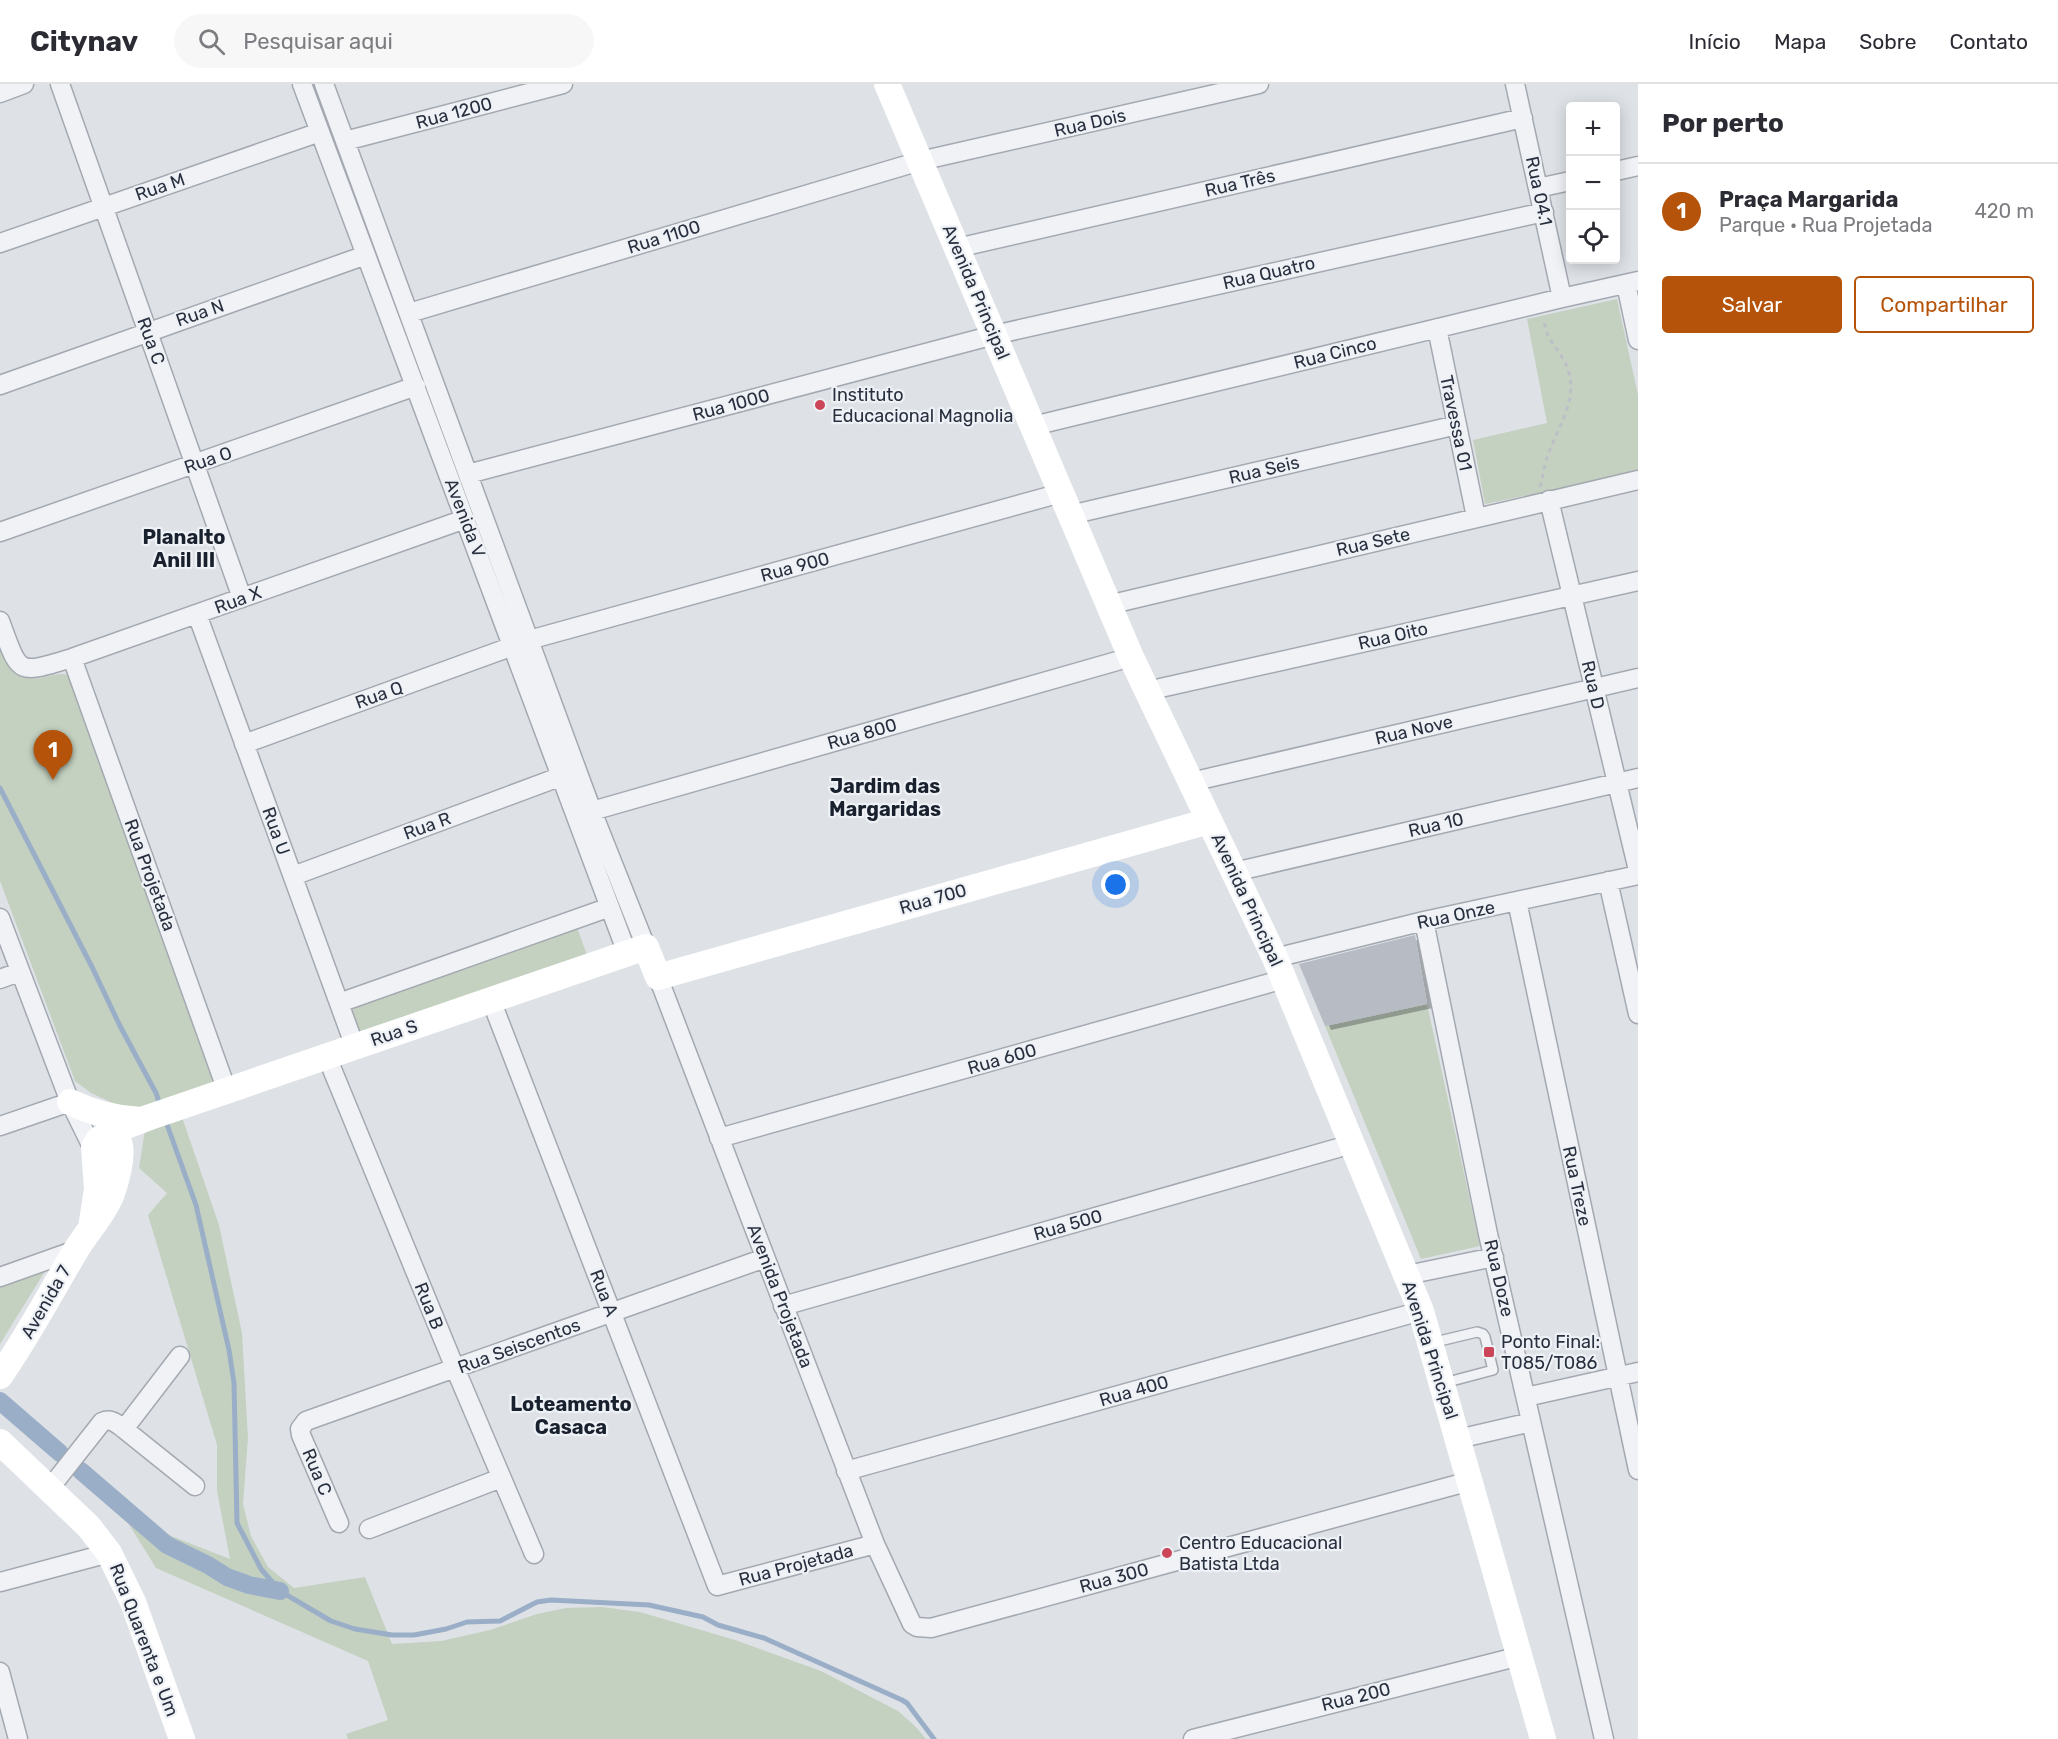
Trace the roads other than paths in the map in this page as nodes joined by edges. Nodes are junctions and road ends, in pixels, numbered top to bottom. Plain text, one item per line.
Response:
1 (24, 84) edge
2 (60, 84) edge
3 (303, 84) edge
4 (324, 84) edge
5 (563, 84) edge
6 (887, 84) edge
7 (1259, 84) edge
8 (1515, 84) edge
9 (0, 93) edge
10 (1523, 118) junction
11 (320, 132) junction
12 (345, 141) junction
13 (920, 161) junction
14 (1638, 166) edge
15 (1620, 170) edge
16 (1566, 182) edge
17 (1538, 188) junction
18 (104, 207) junction
19 (1544, 212) junction
20 (0, 243) edge
21 (957, 248) junction
22 (366, 255) junction
23 (1632, 283) edge
24 (1554, 300) junction
25 (409, 313) junction
26 (1437, 328) junction
27 (148, 332) junction
28 (994, 335) junction
29 (1638, 340) edge
30 (0, 385) edge
31 (416, 386) junction
32 (1457, 425) junction
33 (1033, 426) junction
34 (195, 465) junction
35 (468, 474) junction
36 (1638, 480) edge
37 (1543, 502) junction
38 (1066, 504) junction
39 (1476, 518) junction
40 (465, 519) junction
41 (0, 532) edge
42 (1638, 581) edge
43 (1572, 596) junction
44 (242, 598) junction
45 (1108, 605) junction
46 (197, 614) junction
47 (0, 621) edge
48 (521, 643) junction
49 (1131, 657) junction
50 (72, 658) junction
51 (1638, 678) edge
52 (1594, 688) junction
53 (1147, 691) junction
54 (244, 744) junction
55 (562, 776) junction
56 (1638, 778) edge
57 (1191, 782) junction
58 (1616, 783) junction
59 (592, 811) junction
60 (1209, 820) junction
61 (1638, 870) edge
62 (1234, 872) junction
63 (1638, 875) edge
64 (293, 876) junction
65 (1608, 881) junction
66 (1517, 901) junction
67 (610, 907) junction
68 (0, 918) edge
69 (1424, 921) junction
70 (637, 950) junction
71 (1280, 968) junction
72 (19, 972) junction
73 (658, 977) junction
74 (0, 979) edge
75 (491, 1000) junction
76 (339, 1003) junction
77 (1638, 1014) edge
78 (356, 1047) junction
79 (327, 1056) junction
80 (227, 1091) junction
81 (70, 1102) junction
82 (146, 1118) junction
83 (0, 1126) edge
84 (719, 1138) junction
85 (1352, 1144) junction
86 (107, 1148) junction
87 (76, 1250) junction
88 (1494, 1257) junction
89 (765, 1258) junction
90 (1407, 1275) junction
91 (0, 1277) edge
92 (783, 1306) junction
93 (1421, 1311) junction
94 (611, 1313) junction
95 (1431, 1343) junction
96 (180, 1356) dead end
97 (455, 1368) junction
98 (1638, 1372) edge
99 (0, 1376) edge
100 (1617, 1377) junction
101 (1442, 1383) junction
102 (1526, 1397) junction
103 (306, 1421) joint
104 (1531, 1422) junction
105 (124, 1429) junction
106 (1458, 1439) junction
107 (0, 1442) edge
108 (1638, 1470) edge
109 (846, 1471) junction
110 (501, 1478) junction
111 (1470, 1481) junction
112 (195, 1486) dead end
113 (50, 1488) junction
114 (339, 1523) dead end
115 (369, 1529) dead end
116 (874, 1544) junction
117 (109, 1552) junction
118 (534, 1554) dead end
119 (0, 1582) edge
120 (717, 1586) joint
121 (931, 1628) joint
122 (1520, 1656) junction
123 (0, 1672) edge
124 (18, 1739) edge
125 (182, 1739) edge
126 (1193, 1739) edge
127 (1543, 1739) edge
128 (1604, 1739) edge

1 - 9 street
2 - 18 street, Rua C
3 - 11 street, Avenida V
4 - 12 street, Avenida V
5 - 12 street, Rua 1200
6 - 13 street, Avenida Principal
7 - 13 street, Rua Dois
8 - 10 street, Rua 04.1
10 - 17 street, Rua 04.1
10 - 21 street, Rua Três
11 - 18 street, Rua M
11 - 22 street, Avenida V
12 - 25 street, Avenida V
13 - 21 street, Avenida Principal
13 - 25 street, Rua 1100
14 - 15 street
16 - 17 street
17 - 19 street, Rua 04.1
18 - 20 street, Rua M
18 - 27 street, Rua C
19 - 24 street, Rua 04.1
19 - 28 street, Rua Quatro
21 - 28 street, Avenida Principal
22 - 27 street, Rua N
22 - 31 street, Avenida V
23 - 24 street, Rua Cinco
23 - 29 street
24 - 26 street, Rua Cinco
25 - 35 street, Avenida V
26 - 32 street, Travessa 01
26 - 33 street, Rua Cinco
27 - 30 street, Rua N
27 - 34 street, Rua C
28 - 33 street, Avenida Principal
28 - 35 street, Rua 1000
31 - 34 street, Rua O
31 - 40 street, Avenida V
32 - 38 street, Rua Seis
32 - 39 street, Travessa 01
33 - 38 street, Avenida Principal
34 - 41 street, Rua O
34 - 44 street, Rua C
35 - 48 street, Avenida V
36 - 37 street, Rua Sete
37 - 39 street, Rua Sete
37 - 43 street, Rua D
38 - 45 street, Avenida Principal
38 - 48 street, Rua 900
39 - 45 street, Rua Sete
40 - 44 street, Rua X
40 - 48 street, Avenida V
42 - 43 street, Rua Oito
43 - 52 street, Rua D
43 - 53 street, Rua Oito
44 - 46 street, Rua X
45 - 49 street, Avenida Principal
46 - 50 street, Rua X
46 - 54 street, Rua U
47 - 50 street, Rua X
48 - 54 street, Rua Q
48 - 55 street, Avenida V
48 - 59 street, Avenida V
49 - 53 street, Avenida Principal
49 - 59 street, Rua 800
50 - 80 street, Rua Projetada
51 - 52 street, Rua Nove
52 - 57 street, Rua Nove
52 - 58 street, Rua D
53 - 57 street, Avenida Principal
54 - 64 street, Rua U
55 - 64 street, Rua R
55 - 67 street, Avenida V
56 - 58 street, Rua 10
57 - 60 street, Avenida Principal
58 - 61 street, Rua D
58 - 62 street, Rua 10
59 - 70 street, Avenida V
60 - 62 street, Avenida Principal
60 - 73 street, Rua 700
62 - 71 street, Avenida Principal
63 - 65 street, Rua Onze
64 - 76 street, Rua U
65 - 66 street, Rua Onze
65 - 77 street
66 - 69 street, Rua Onze
66 - 100 street, Rua Treze
67 - 70 street, Avenida V
67 - 76 street
68 - 72 street
69 - 71 street, Rua Onze
69 - 88 street, Rua Doze
70 - 73 street, Avenida Projetada
70 - 75 street, Rua S
71 - 84 street, Rua 600
71 - 85 street, Avenida Principal
72 - 74 street
72 - 81 street
73 - 84 street, Avenida Projetada
75 - 78 street, Rua S
75 - 94 street, Rua A
76 - 78 street, Rua U
78 - 79 street, Rua S
79 - 80 street, Rua S
79 - 97 street, Rua B
80 - 82 street, Rua S
81 - 82 street
81 - 83 street
81 - 86 street
82 - 86 street
84 - 89 street, Avenida Projetada
85 - 90 street, Avenida Principal
85 - 92 street, Rua 500
86 - 87 street, Avenida 7
87 - 91 street
87 - 99 street, Avenida 7
88 - 90 street
88 - 102 street, Rua Doze
89 - 92 street, Avenida Projetada
89 - 94 street, Rua Seiscentos
90 - 93 street, Avenida Principal
92 - 109 street, Avenida Projetada
93 - 95 street, Avenida Principal
93 - 109 street, Rua 400
94 - 97 street, Rua Seiscentos
94 - 120 street, Rua A
95 - 101 street, Avenida Principal
95 - 101 lane
96 - 105 street
97 - 103 street, Rua Seiscentos
97 - 110 street, Rua B
98 - 100 street
100 - 102 street
100 - 108 street, Rua Treze
101 - 106 street, Avenida Principal
102 - 104 street, Rua Doze
103 - 114 street, Rua C
104 - 106 street
104 - 128 street, Rua Doze
105 - 112 street
105 - 113 street
106 - 111 street, Avenida Principal
107 - 113 street, Rua Quarenta e Um
109 - 116 street, Avenida Projetada
110 - 115 street
110 - 118 street, Rua B
111 - 121 street, Rua 300
111 - 122 street, Avenida Principal
113 - 117 street, Rua Quarenta e Um
116 - 120 street, Rua Projetada
116 - 121 street, Avenida Projetada
117 - 119 street
117 - 125 street, Rua Quarenta e Um
122 - 126 street, Rua 200
122 - 127 street, Avenida Principal
123 - 124 street

